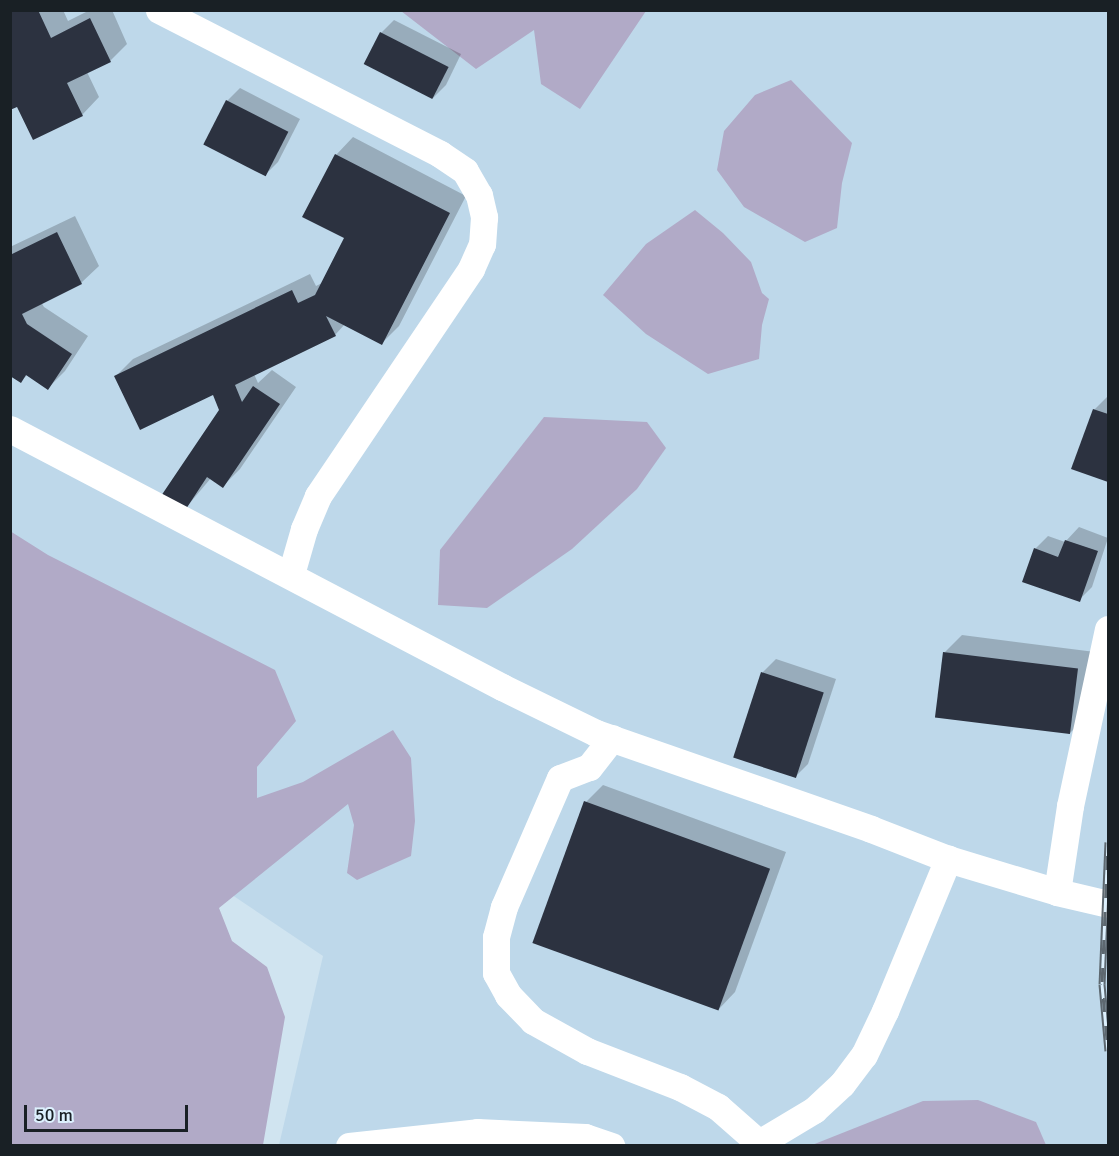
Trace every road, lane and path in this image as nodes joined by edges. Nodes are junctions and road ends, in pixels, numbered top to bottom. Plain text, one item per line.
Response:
1 (159, 10) edge
2 (10, 429) edge
3 (291, 574) junction
4 (1108, 629) edge
5 (612, 738) junction
6 (948, 859) junction
7 (1057, 892) junction
8 (1108, 904) edge
9 (757, 1144) edge
10 (349, 1146) edge
11 (611, 1146) edge

1 - 3 lane
2 - 3 lane
3 - 5 lane
4 - 7 lane
5 - 6 lane
5 - 9 lane
6 - 7 lane
6 - 9 lane
7 - 8 lane
10 - 11 lane

